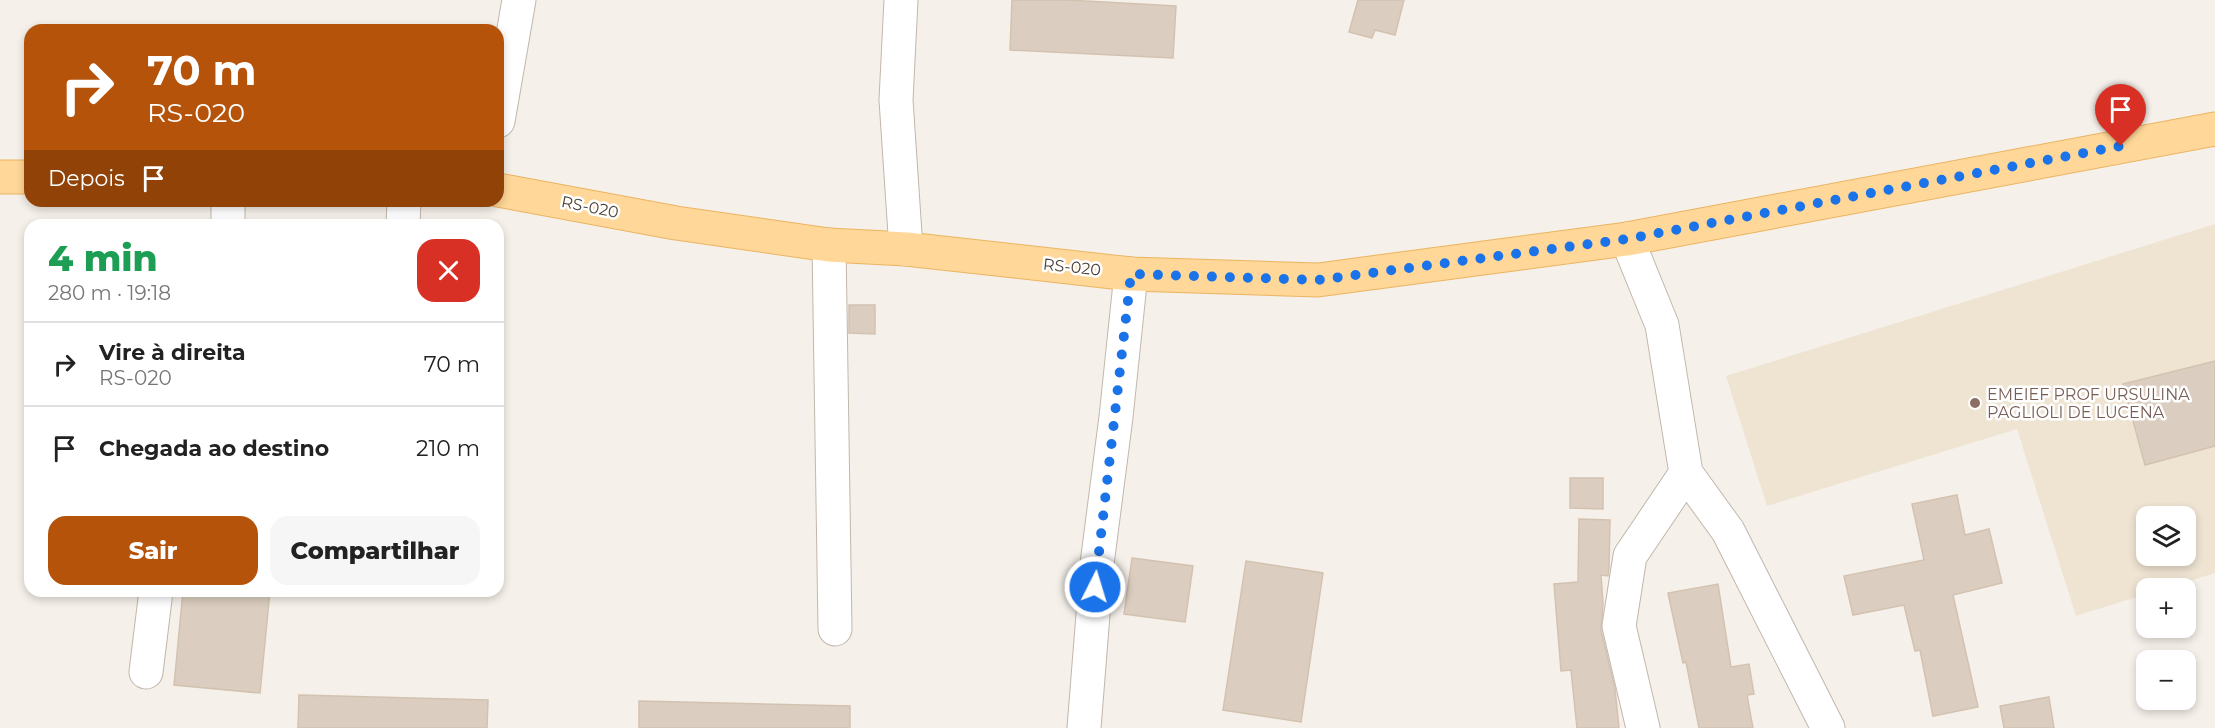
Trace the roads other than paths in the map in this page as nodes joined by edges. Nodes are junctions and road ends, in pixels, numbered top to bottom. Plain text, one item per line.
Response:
1 (519, 0) edge
2 (901, 0) edge
3 (504, 86) edge
4 (2215, 129) edge
5 (0, 177) edge
6 (24, 177) edge
7 (504, 191) edge
8 (1627, 239) junction
9 (829, 245) junction
10 (906, 249) junction
11 (1131, 274) junction
12 (1686, 473) junction
13 (155, 597) edge
14 (835, 629) dead end
15 (146, 672) dead end
16 (1084, 728) edge
17 (1643, 728) edge
18 (1828, 728) edge

1 - 3 street
2 - 10 street
4 - 8 main road, RS-020
5 - 6 main road
7 - 9 main road, RS-020
8 - 11 main road, RS-020
8 - 12 street
9 - 10 main road, RS-020
9 - 14 street
10 - 11 main road, RS-020
11 - 16 street
12 - 17 street
12 - 18 street
13 - 15 street

